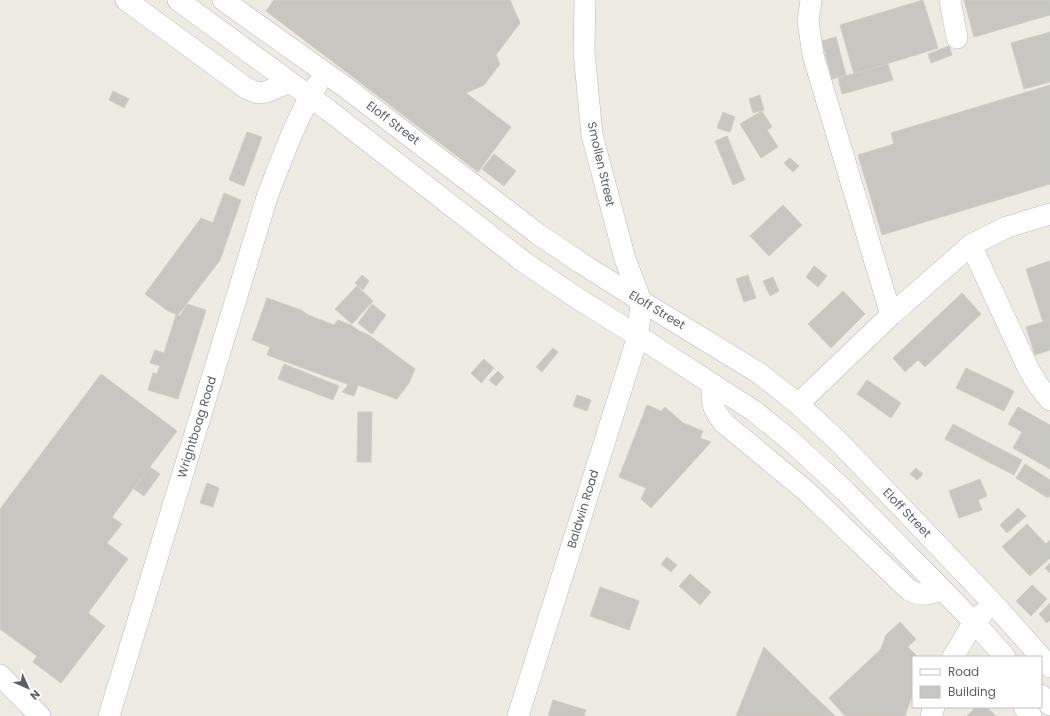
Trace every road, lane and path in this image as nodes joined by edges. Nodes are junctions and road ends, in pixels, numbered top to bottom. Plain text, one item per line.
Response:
1 (126, 0) edge
2 (223, 0) edge
3 (585, 0) edge
4 (811, 0) edge
5 (950, 0) edge
6 (189, 3) edge
7 (173, 34) junction
8 (957, 38) dead end
9 (325, 73) junction
10 (290, 82) junction
11 (345, 87) junction
12 (310, 97) junction
13 (328, 110) junction
14 (290, 140) junction
15 (477, 187) junction
16 (460, 212) junction
17 (1050, 214) edge
18 (971, 245) junction
19 (641, 301) junction
20 (891, 315) junction
21 (638, 336) junction
22 (712, 384) junction
23 (1050, 400) edge
24 (798, 404) junction
25 (942, 590) junction
26 (993, 603) junction
27 (974, 622) junction
28 (954, 656) edge
29 (1004, 656) edge
30 (1040, 656) edge
31 (1042, 658) edge
32 (1050, 667) edge
33 (0, 675) edge
34 (1042, 696) edge
35 (1050, 705) edge
36 (40, 716) edge
37 (109, 716) edge
38 (518, 716) edge

1 - 7 street
2 - 9 street, Eloff Street
3 - 19 street, Smollen Street
4 - 20 street
5 - 8 street
6 - 7 street
6 - 10 street
7 - 10 street
9 - 11 street, Eloff Street
9 - 12 street, Wrightboag Road
10 - 12 street
11 - 13 street, Wrightboag Road
11 - 15 street, Eloff Street
12 - 13 street
12 - 14 street, Wrightboag Road
13 - 14 street, Wrightboag Road
13 - 16 street
14 - 37 street, Wrightboag Road
15 - 16 street
15 - 19 street, Eloff Street
16 - 21 street
17 - 18 street
18 - 20 street
18 - 23 street
19 - 21 street, Baldwin Road
19 - 24 street, Eloff Street
20 - 24 street
21 - 22 street
21 - 38 street, Baldwin Road
22 - 25 street
22 - 25 street
24 - 26 street, Eloff Street
25 - 27 street
26 - 27 street
26 - 30 street, Eloff Street
27 - 28 street
27 - 29 street
31 - 32 street, Eloff Street
33 - 36 street
34 - 35 street

